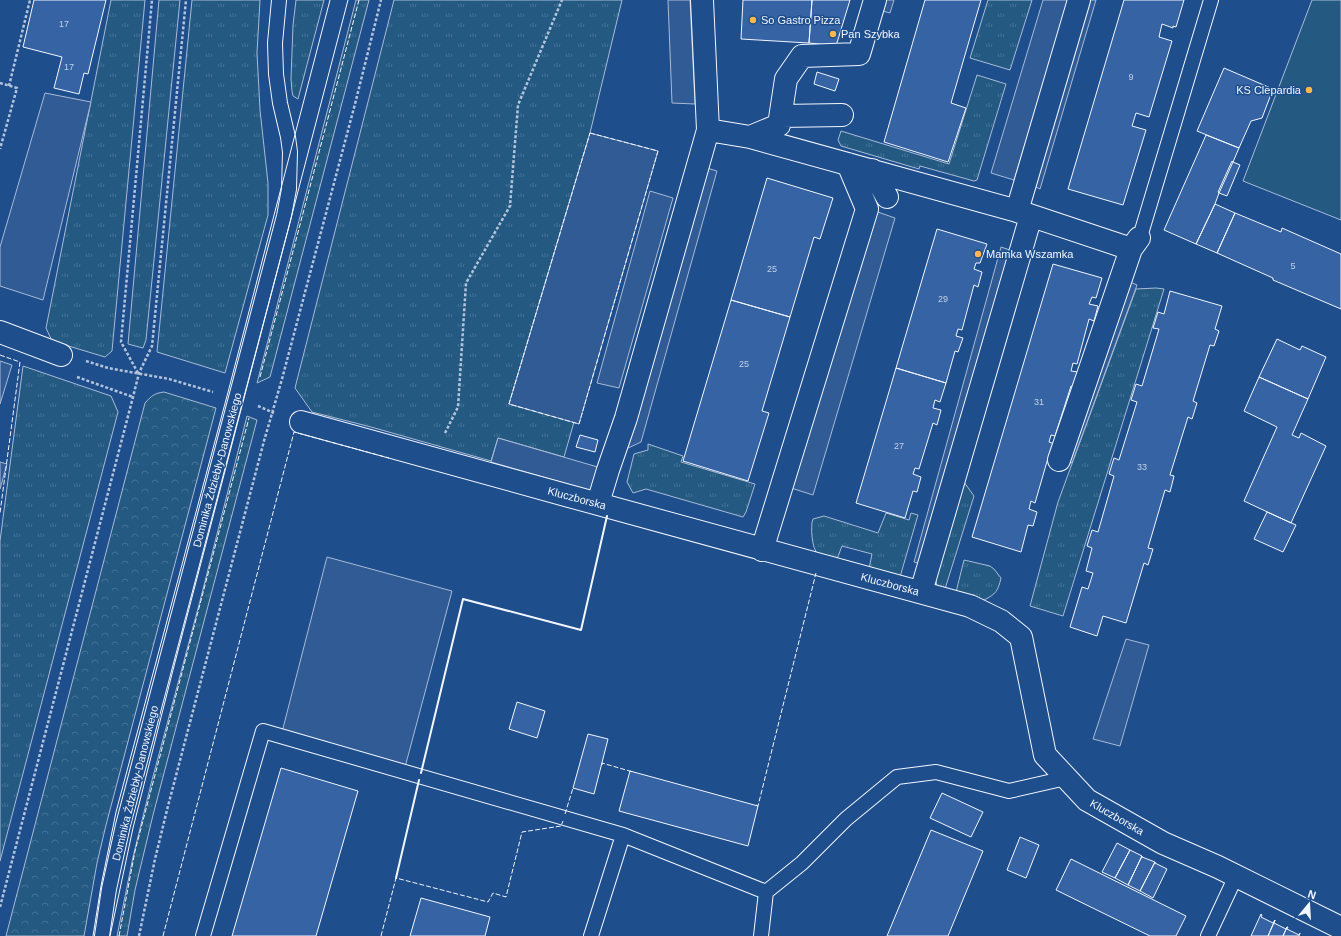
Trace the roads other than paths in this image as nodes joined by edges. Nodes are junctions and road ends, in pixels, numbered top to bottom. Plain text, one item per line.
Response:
1 (279, 0) edge
2 (702, 0) edge
3 (875, 0) edge
4 (1080, 0) edge
5 (1211, 0) edge
6 (842, 115) dead end
7 (781, 116) junction
8 (708, 130) junction
9 (750, 137) junction
10 (848, 164) junction
11 (872, 170) junction
12 (887, 197) dead end
13 (1024, 214) junction
14 (1135, 243) junction
15 (0, 332) edge
16 (61, 355) road end
17 (301, 422) dead end
18 (1059, 460) dead end
19 (598, 503) junction
20 (762, 550) junction
21 (921, 592) junction
22 (1066, 778) junction
23 (623, 835) junction
24 (1236, 876) junction
25 (766, 892) junction
26 (1341, 928) edge
27 (102, 936) edge
28 (203, 936) edge
29 (591, 936) edge
30 (761, 936) edge
31 (1208, 936) edge

1 - 27 lane, Dominika Ździebły-Danowskiego
2 - 8 street
3 - 7 street
4 - 13 street
5 - 14 lane
6 - 7 street
7 - 9 street
8 - 9 street
8 - 19 street
9 - 10 street
10 - 11 street
10 - 20 street
11 - 12 street
11 - 13 street
13 - 14 street
13 - 21 street
14 - 18 street
15 - 16 street
17 - 19 street, Kluczborska
19 - 20 street, Kluczborska
20 - 21 street, Kluczborska
21 - 22 street, Kluczborska
22 - 24 street, Kluczborska
22 - 25 lane
23 - 25 lane
23 - 28 lane
23 - 29 lane
24 - 26 street, Kluczborska
24 - 31 lane
25 - 30 lane

